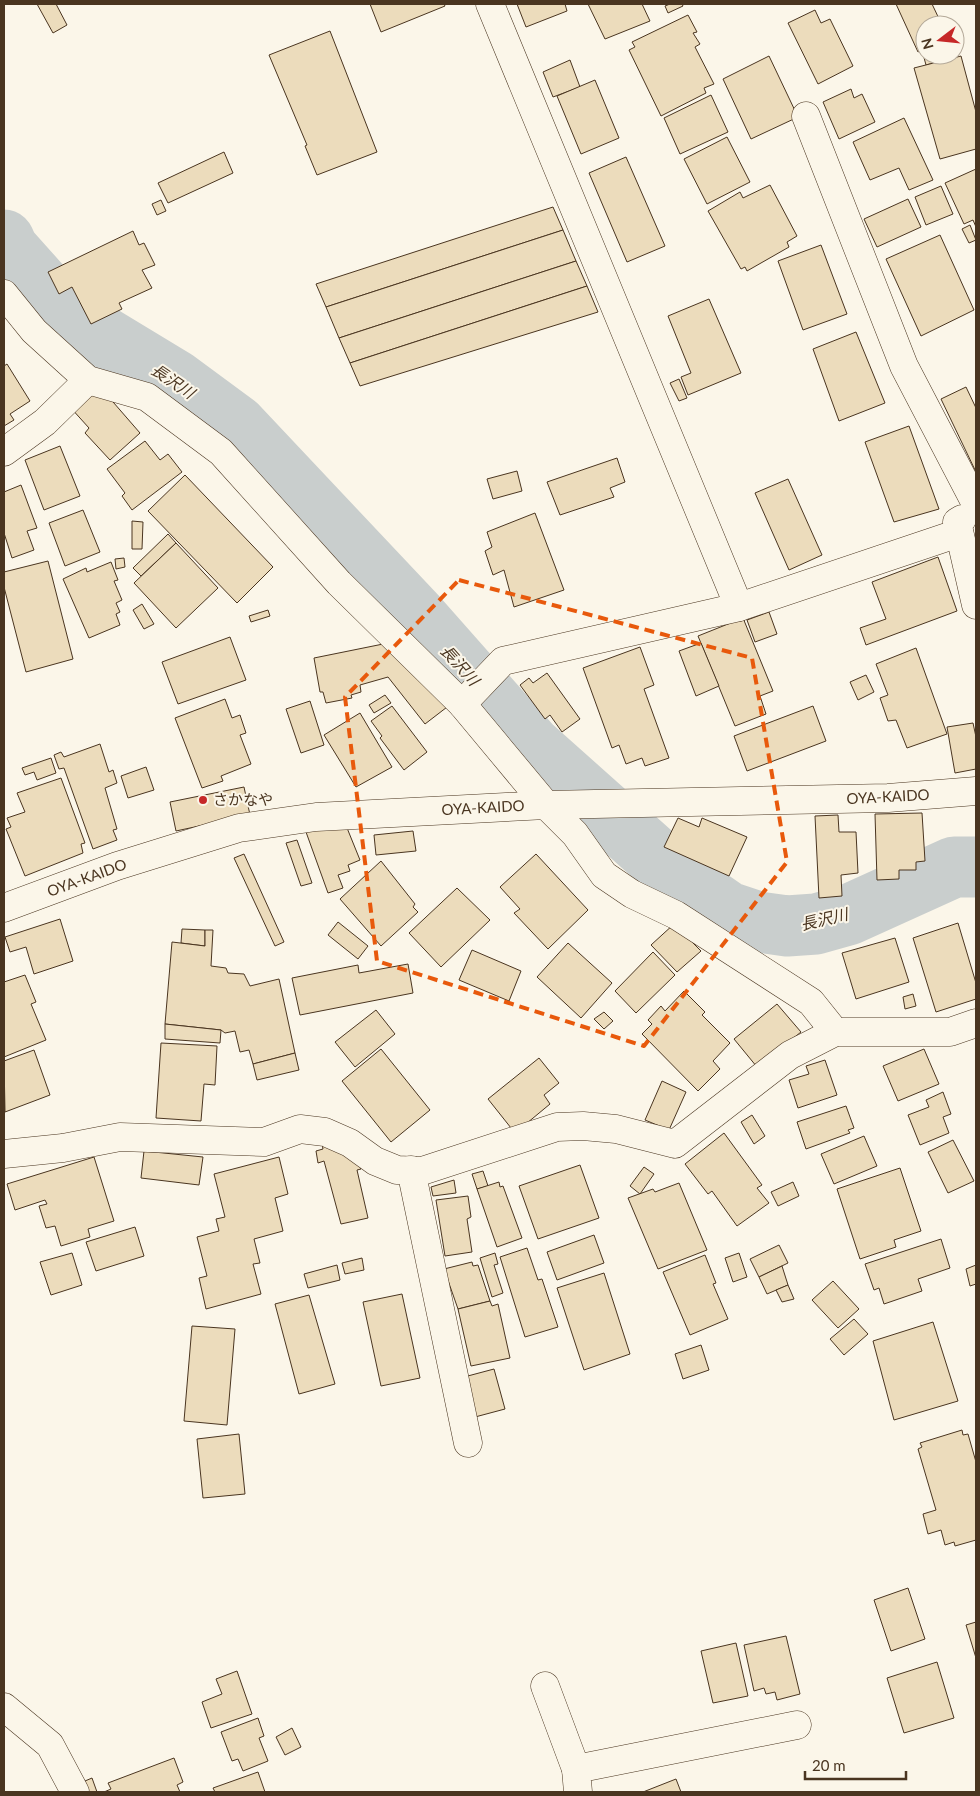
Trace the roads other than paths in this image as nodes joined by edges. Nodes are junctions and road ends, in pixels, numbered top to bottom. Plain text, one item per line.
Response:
1 (490, 4) edge
2 (806, 116) dead end
3 (4, 294) edge
4 (88, 380) junction
5 (4, 452) edge
6 (976, 504) edge
7 (976, 510) edge
8 (959, 533) junction
9 (976, 604) edge
10 (740, 607) junction
11 (463, 703) junction
12 (976, 791) edge
13 (547, 805) junction
14 (4, 908) edge
15 (976, 1023) edge
16 (835, 1032) junction
17 (4, 1154) edge
18 (411, 1170) junction
19 (468, 1443) dead end
20 (545, 1686) dead end
21 (4, 1707) edge
22 (797, 1725) dead end
23 (577, 1781) edge
24 (75, 1792) edge

1 - 10 street
2 - 6 street
3 - 4 street
4 - 5 street
4 - 11 street
7 - 8 street
8 - 9 street
8 - 10 street
10 - 11 street
11 - 13 street
12 - 13 street, OYA-KAIDO
13 - 14 street, OYA-KAIDO
13 - 16 street
15 - 16 street
16 - 18 street
17 - 18 street
18 - 19 street
20 - 23 street
21 - 24 street
22 - 23 street

